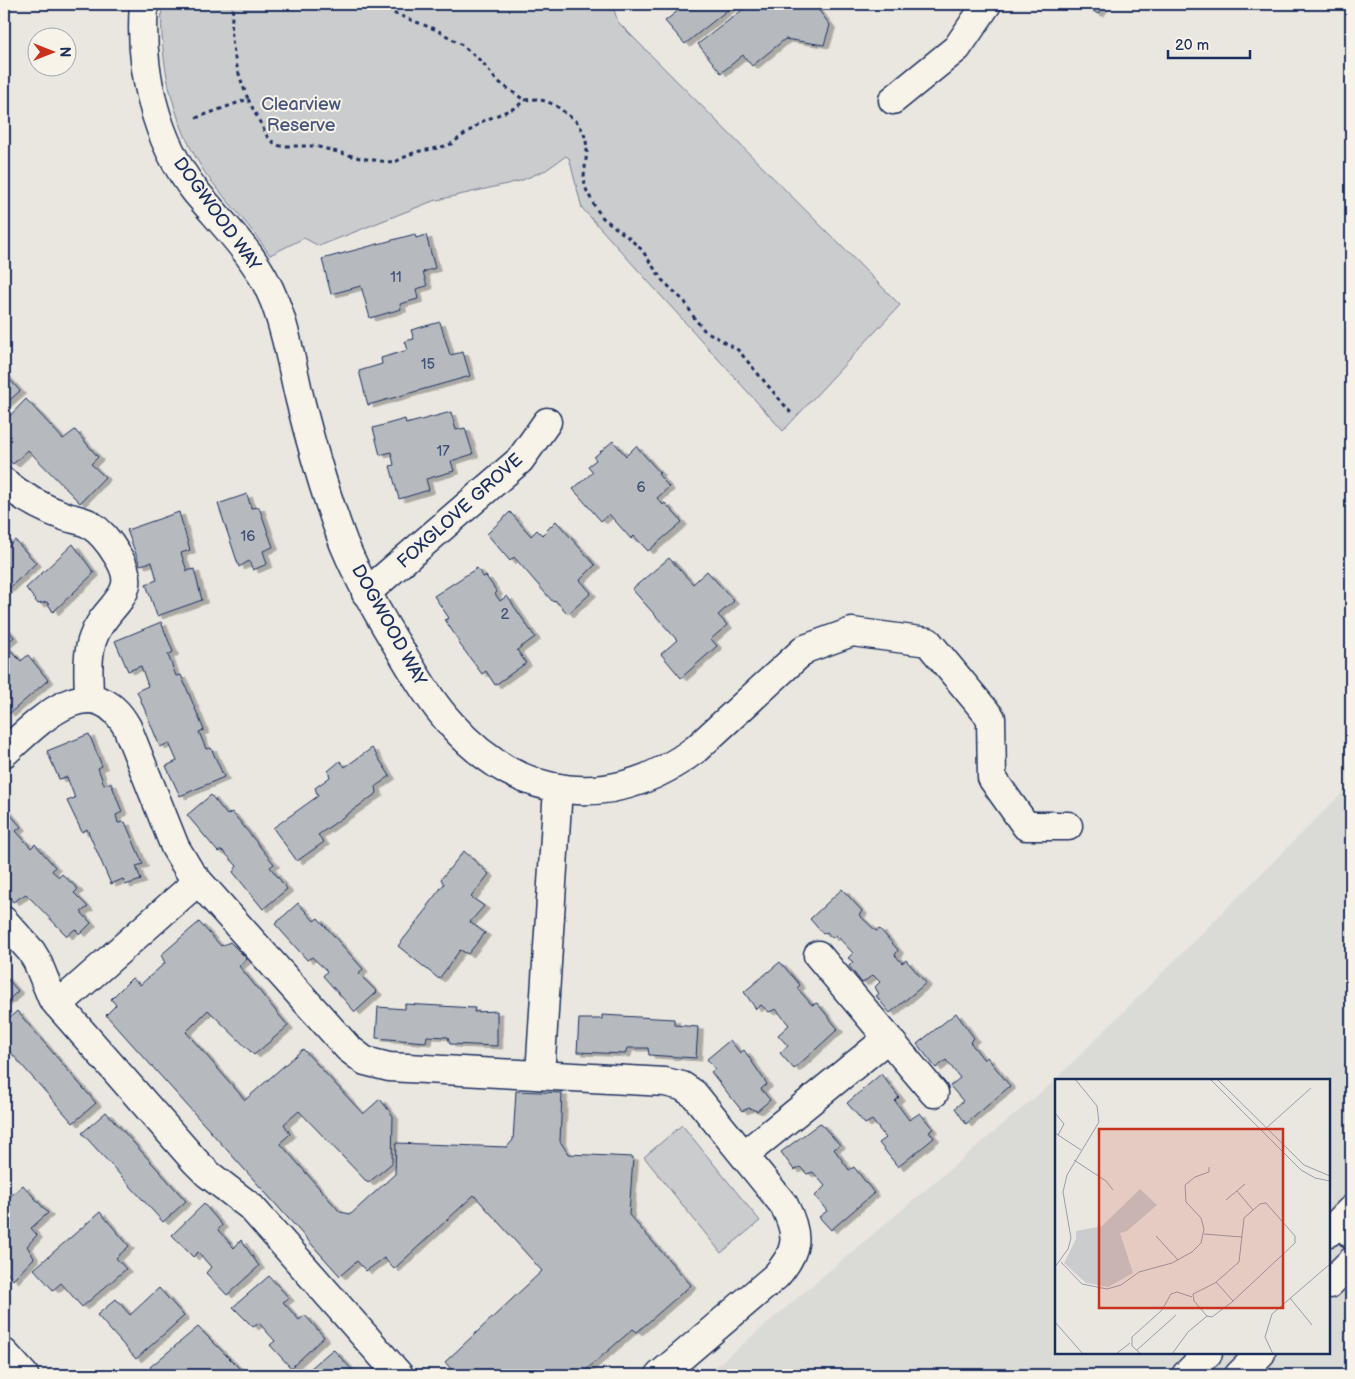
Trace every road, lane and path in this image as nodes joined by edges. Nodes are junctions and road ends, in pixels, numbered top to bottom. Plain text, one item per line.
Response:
1 (144, 4) edge
2 (234, 4) edge
3 (381, 4) edge
4 (987, 4) edge
5 (248, 99) junction
6 (524, 100) junction
7 (893, 100) dead end
8 (196, 118) dead end
9 (791, 413) dead end
10 (547, 422) dead end
11 (4, 482) edge
12 (366, 593) junction
13 (89, 699) junction
14 (4, 753) edge
15 (558, 788) junction
16 (1068, 826) dead end
17 (198, 881) junction
18 (4, 921) edge
19 (818, 955) dead end
20 (58, 1005) junction
21 (888, 1038) junction
22 (540, 1075) junction
23 (934, 1093) dead end
24 (744, 1155) junction
25 (1351, 1262) edge
26 (1330, 1283) edge
27 (4, 1353) edge
28 (1207, 1354) edge
29 (1260, 1354) edge
30 (24, 1375) edge
31 (399, 1375) edge
32 (660, 1375) edge
33 (1186, 1375) edge
34 (1239, 1375) edge

1 - 12 street, DOGWOOD WAY
2 - 5 path
3 - 6 path
4 - 7 street
5 - 6 path
5 - 8 path
6 - 9 path
10 - 12 street, FOXGLOVE GROVE
11 - 13 street
12 - 15 street, DOGWOOD WAY
13 - 14 street
13 - 17 street
15 - 16 street, DOGWOOD WAY
15 - 22 street
17 - 20 street
17 - 22 street
18 - 20 street
19 - 21 street
20 - 31 street
21 - 23 street
21 - 24 street
22 - 24 street
24 - 32 street
25 - 26 street
27 - 30 street
28 - 33 street
29 - 34 street

